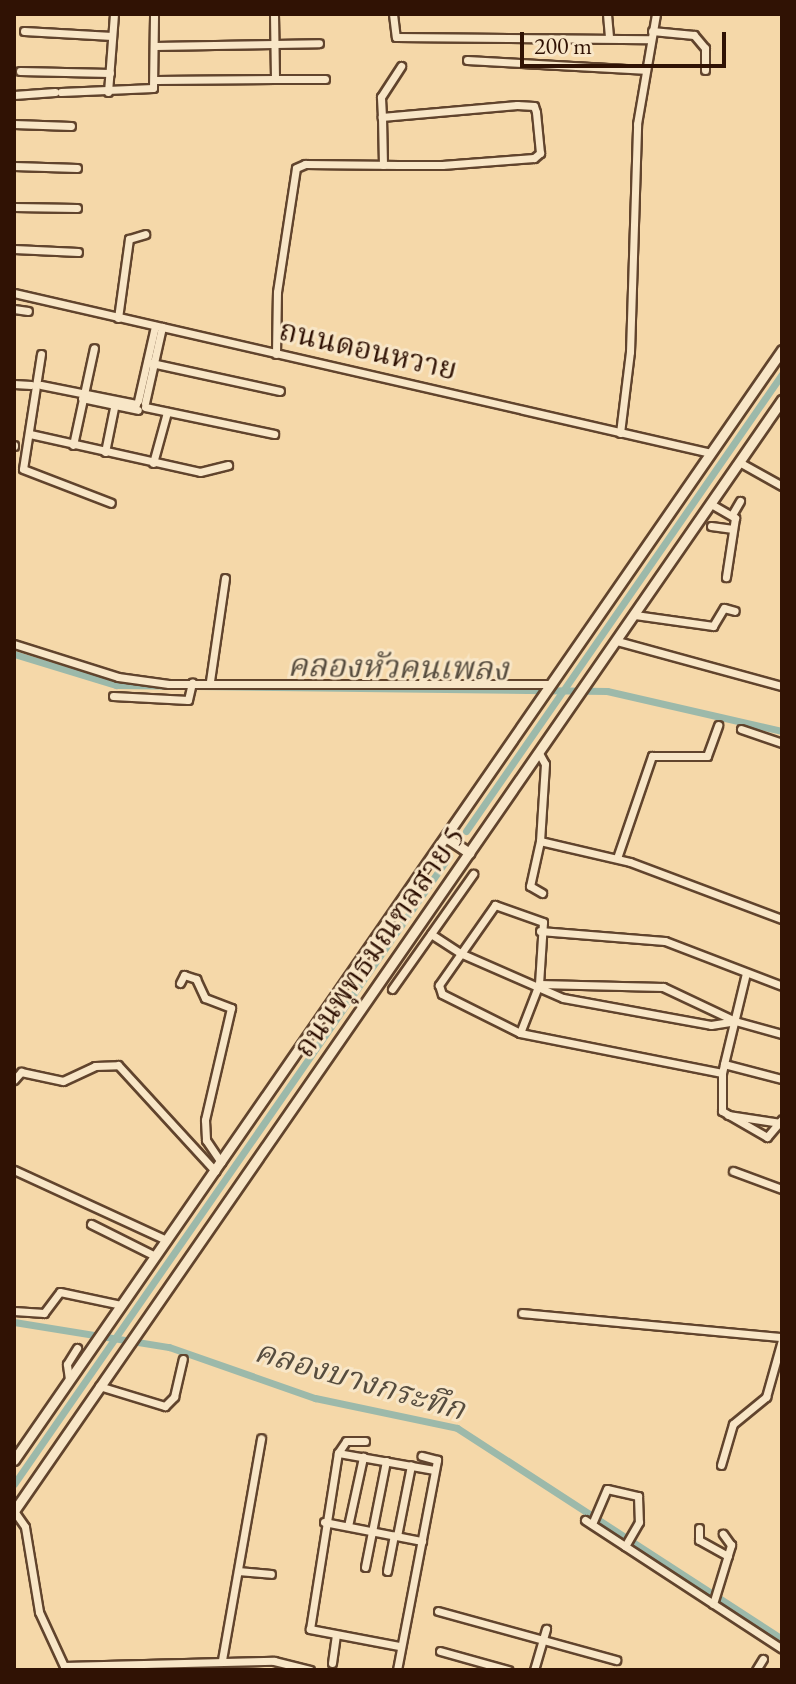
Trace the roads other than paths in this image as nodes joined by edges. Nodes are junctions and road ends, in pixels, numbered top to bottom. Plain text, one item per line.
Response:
1 (114, 14) edge
2 (154, 14) edge
3 (274, 14) edge
4 (393, 14) edge
5 (607, 14) edge
6 (656, 14) edge
7 (24, 31) dead end
8 (651, 35) junction
9 (112, 36) junction
10 (609, 37) junction
11 (275, 43) junction
12 (319, 43) dead end
13 (155, 46) junction
14 (467, 60) dead end
15 (401, 66) dead end
16 (644, 70) junction
17 (705, 70) dead end
18 (20, 71) dead end
19 (110, 73) junction
20 (275, 79) junction
21 (325, 79) dead end
22 (156, 80) junction
23 (108, 92) junction
24 (14, 95) edge
25 (382, 117) junction
26 (14, 124) edge
27 (71, 126) dead end
28 (383, 165) junction
29 (14, 166) edge
30 (77, 168) dead end
31 (14, 207) edge
32 (77, 208) dead end
33 (145, 234) dead end
34 (14, 249) edge
35 (78, 252) dead end
36 (14, 293) edge
37 (14, 309) edge
38 (28, 311) dead end
39 (118, 318) junction
40 (159, 327) junction
41 (94, 348) dead end
42 (782, 350) edge
43 (41, 354) dead end
44 (276, 354) junction
45 (150, 363) junction
46 (14, 384) edge
47 (31, 385) dead end
48 (41, 385) junction
49 (280, 391) dead end
50 (84, 395) junction
51 (782, 400) edge
52 (115, 403) junction
53 (140, 405) junction
54 (167, 412) junction
55 (620, 433) junction
56 (30, 434) junction
57 (274, 434) dead end
58 (73, 445) junction
59 (105, 452) junction
60 (711, 453) junction
61 (739, 462) junction
62 (153, 463) junction
63 (228, 465) dead end
64 (782, 486) edge
65 (740, 501) dead end
66 (111, 503) dead end
67 (711, 504) junction
68 (733, 513) junction
69 (711, 526) dead end
70 (733, 529) junction
71 (726, 577) dead end
72 (225, 578) dead end
73 (735, 611) dead end
74 (635, 615) junction
75 (617, 641) junction
76 (14, 644) edge
77 (210, 681) junction
78 (551, 684) junction
79 (782, 686) edge
80 (192, 688) junction
81 (113, 696) dead end
82 (718, 725) dead end
83 (741, 729) dead end
84 (782, 743) edge
85 (540, 755) junction
86 (447, 838) junction
87 (540, 841) junction
88 (469, 853) junction
89 (617, 858) junction
90 (473, 874) dead end
91 (542, 893) dead end
92 (440, 895) junction
93 (452, 904) junction
94 (782, 919) edge
95 (540, 931) junction
96 (433, 932) junction
97 (463, 953) junction
98 (746, 973) junction
99 (180, 983) dead end
100 (539, 984) junction
101 (782, 986) edge
102 (392, 989) dead end
103 (735, 1021) junction
104 (520, 1033) junction
105 (782, 1034) edge
106 (723, 1069) junction
107 (782, 1079) edge
108 (14, 1080) edge
109 (728, 1115) junction
110 (781, 1121) edge
111 (218, 1166) junction
112 (14, 1170) edge
113 (733, 1171) dead end
114 (782, 1189) edge
115 (91, 1224) dead end
116 (166, 1240) junction
117 (155, 1256) junction
118 (121, 1305) junction
119 (14, 1311) edge
120 (522, 1313) dead end
121 (782, 1338) edge
122 (77, 1348) dead end
123 (183, 1359) dead end
124 (69, 1379) junction
125 (99, 1386) junction
126 (261, 1438) dead end
127 (365, 1441) dead end
128 (338, 1453) junction
129 (422, 1456) dead end
130 (363, 1457) junction
131 (14, 1460) edge
132 (386, 1461) junction
133 (411, 1465) junction
134 (721, 1465) dead end
135 (434, 1470) junction
136 (14, 1511) edge
137 (324, 1522) junction
138 (348, 1526) junction
139 (699, 1528) dead end
140 (371, 1532) junction
141 (723, 1534) dead end
142 (396, 1536) junction
143 (422, 1541) junction
144 (625, 1545) junction
145 (728, 1556) junction
146 (365, 1567) dead end
147 (238, 1571) junction
148 (387, 1571) dead end
149 (271, 1574) dead end
150 (714, 1601) junction
151 (438, 1611) dead end
152 (546, 1629) dead end
153 (336, 1636) junction
154 (542, 1640) junction
155 (399, 1646) junction
156 (782, 1649) edge
157 (440, 1651) dead end
158 (763, 1659) dead end
159 (222, 1660) junction
160 (616, 1660) dead end
161 (332, 1663) dead end
162 (278, 1666) edge
163 (395, 1669) edge
164 (310, 1670) edge
165 (508, 1670) edge
166 (534, 1670) edge
167 (756, 1670) edge

1 - 9 street
2 - 13 street
3 - 11 street
4 - 10 street
5 - 10 street
6 - 8 street
7 - 9 street
8 - 10 street
8 - 16 street
8 - 17 street
9 - 19 street
11 - 12 street
11 - 13 street
11 - 20 street
13 - 22 street
14 - 16 street
15 - 25 street
16 - 55 street
18 - 19 street
19 - 23 street
20 - 21 street
20 - 22 street
22 - 23 street
23 - 24 street
25 - 28 street
25 - 28 street
26 - 27 street
28 - 44 street
29 - 30 street
31 - 32 street
33 - 39 street
34 - 35 street
36 - 39 street, ถนนดอนหวาย
37 - 38 street
39 - 40 street, ถนนดอนหวาย
40 - 44 street, ถนนดอนหวาย
40 - 45 street
41 - 50 street
42 - 60 main road, ถนนพุทธมณฑลสาย 5
43 - 48 street
44 - 55 street, ถนนดอนหวาย
45 - 49 street
45 - 53 street
46 - 47 street
48 - 50 street
48 - 56 street
50 - 52 street
50 - 58 street
51 - 61 main road, ถนนพุทธมณฑลสาย 5
52 - 53 street
52 - 59 street
53 - 54 street
54 - 57 street
54 - 62 street
55 - 60 street, ถนนดอนหวาย
56 - 58 street
56 - 66 street
58 - 59 street
59 - 62 street
60 - 78 main road, ถนนพุทธมณฑลสาย 5
61 - 64 street
61 - 67 main road, ถนนพุทธมณฑลสาย 5
62 - 63 street
65 - 68 street
67 - 68 street
67 - 74 main road, ถนนพุทธมณฑลสาย 5
68 - 70 street
69 - 70 street
70 - 71 street
72 - 77 street
73 - 74 street
74 - 75 main road, ถนนพุทธมณฑลสาย 5
75 - 79 street
75 - 85 main road, ถนนพุทธมณฑลสาย 5
76 - 80 street
77 - 78 street
77 - 80 street
78 - 86 main road, ถนนพุทธมณฑลสาย 5
80 - 81 street
82 - 89 street
83 - 84 street
85 - 87 street
85 - 88 main road, ถนนพุทธมณฑลสาย 5
86 - 88 main road
86 - 111 main road, ถนนพุทธมณฑลสาย 5
87 - 89 street
87 - 91 street
88 - 92 main road, ถนนพุทธมณฑลสาย 5
89 - 94 street
90 - 93 street
92 - 93 street
92 - 125 main road, ถนนพุทธมณฑลสาย 5
93 - 96 street
95 - 97 street
95 - 98 street
95 - 100 street
96 - 97 street
96 - 102 street
97 - 100 street
97 - 104 street
98 - 101 street
98 - 103 street
99 - 111 street
100 - 103 street
100 - 103 street
100 - 104 street
103 - 105 street
103 - 106 street
104 - 106 street
106 - 107 street
106 - 109 street
108 - 111 street
109 - 110 street
109 - 110 street
111 - 116 main road, ถนนพุทธมณฑลสาย 5
112 - 116 street
113 - 114 street
115 - 117 street
116 - 117 main road, ถนนพุทธมณฑลสาย 5
117 - 118 main road, ถนนพุทธมณฑลสาย 5
118 - 119 street
118 - 124 main road, ถนนพุทธมณฑลสาย 5
120 - 121 street
121 - 134 street
122 - 124 street
123 - 125 street
124 - 131 main road, ถนนพุทธมณฑลสาย 5
125 - 136 main road, ถนนพุทธมณฑลสาย 5
126 - 147 street
127 - 128 street
128 - 130 street
128 - 137 street
129 - 135 street
130 - 132 street
130 - 138 street
132 - 133 street
132 - 140 street
133 - 135 street
133 - 142 street
135 - 143 street
136 - 159 street
137 - 138 street
137 - 153 street
138 - 140 street
139 - 145 street
140 - 142 street
140 - 146 street
141 - 145 street
142 - 143 street
142 - 148 street
143 - 155 street
144 - 144 street
144 - 150 street
145 - 150 street
147 - 149 street
147 - 159 street
150 - 156 street
151 - 154 street
152 - 154 street
153 - 155 street
153 - 161 street
154 - 160 street
154 - 166 street
155 - 163 street
157 - 165 street
158 - 167 street
159 - 162 street
162 - 164 street

